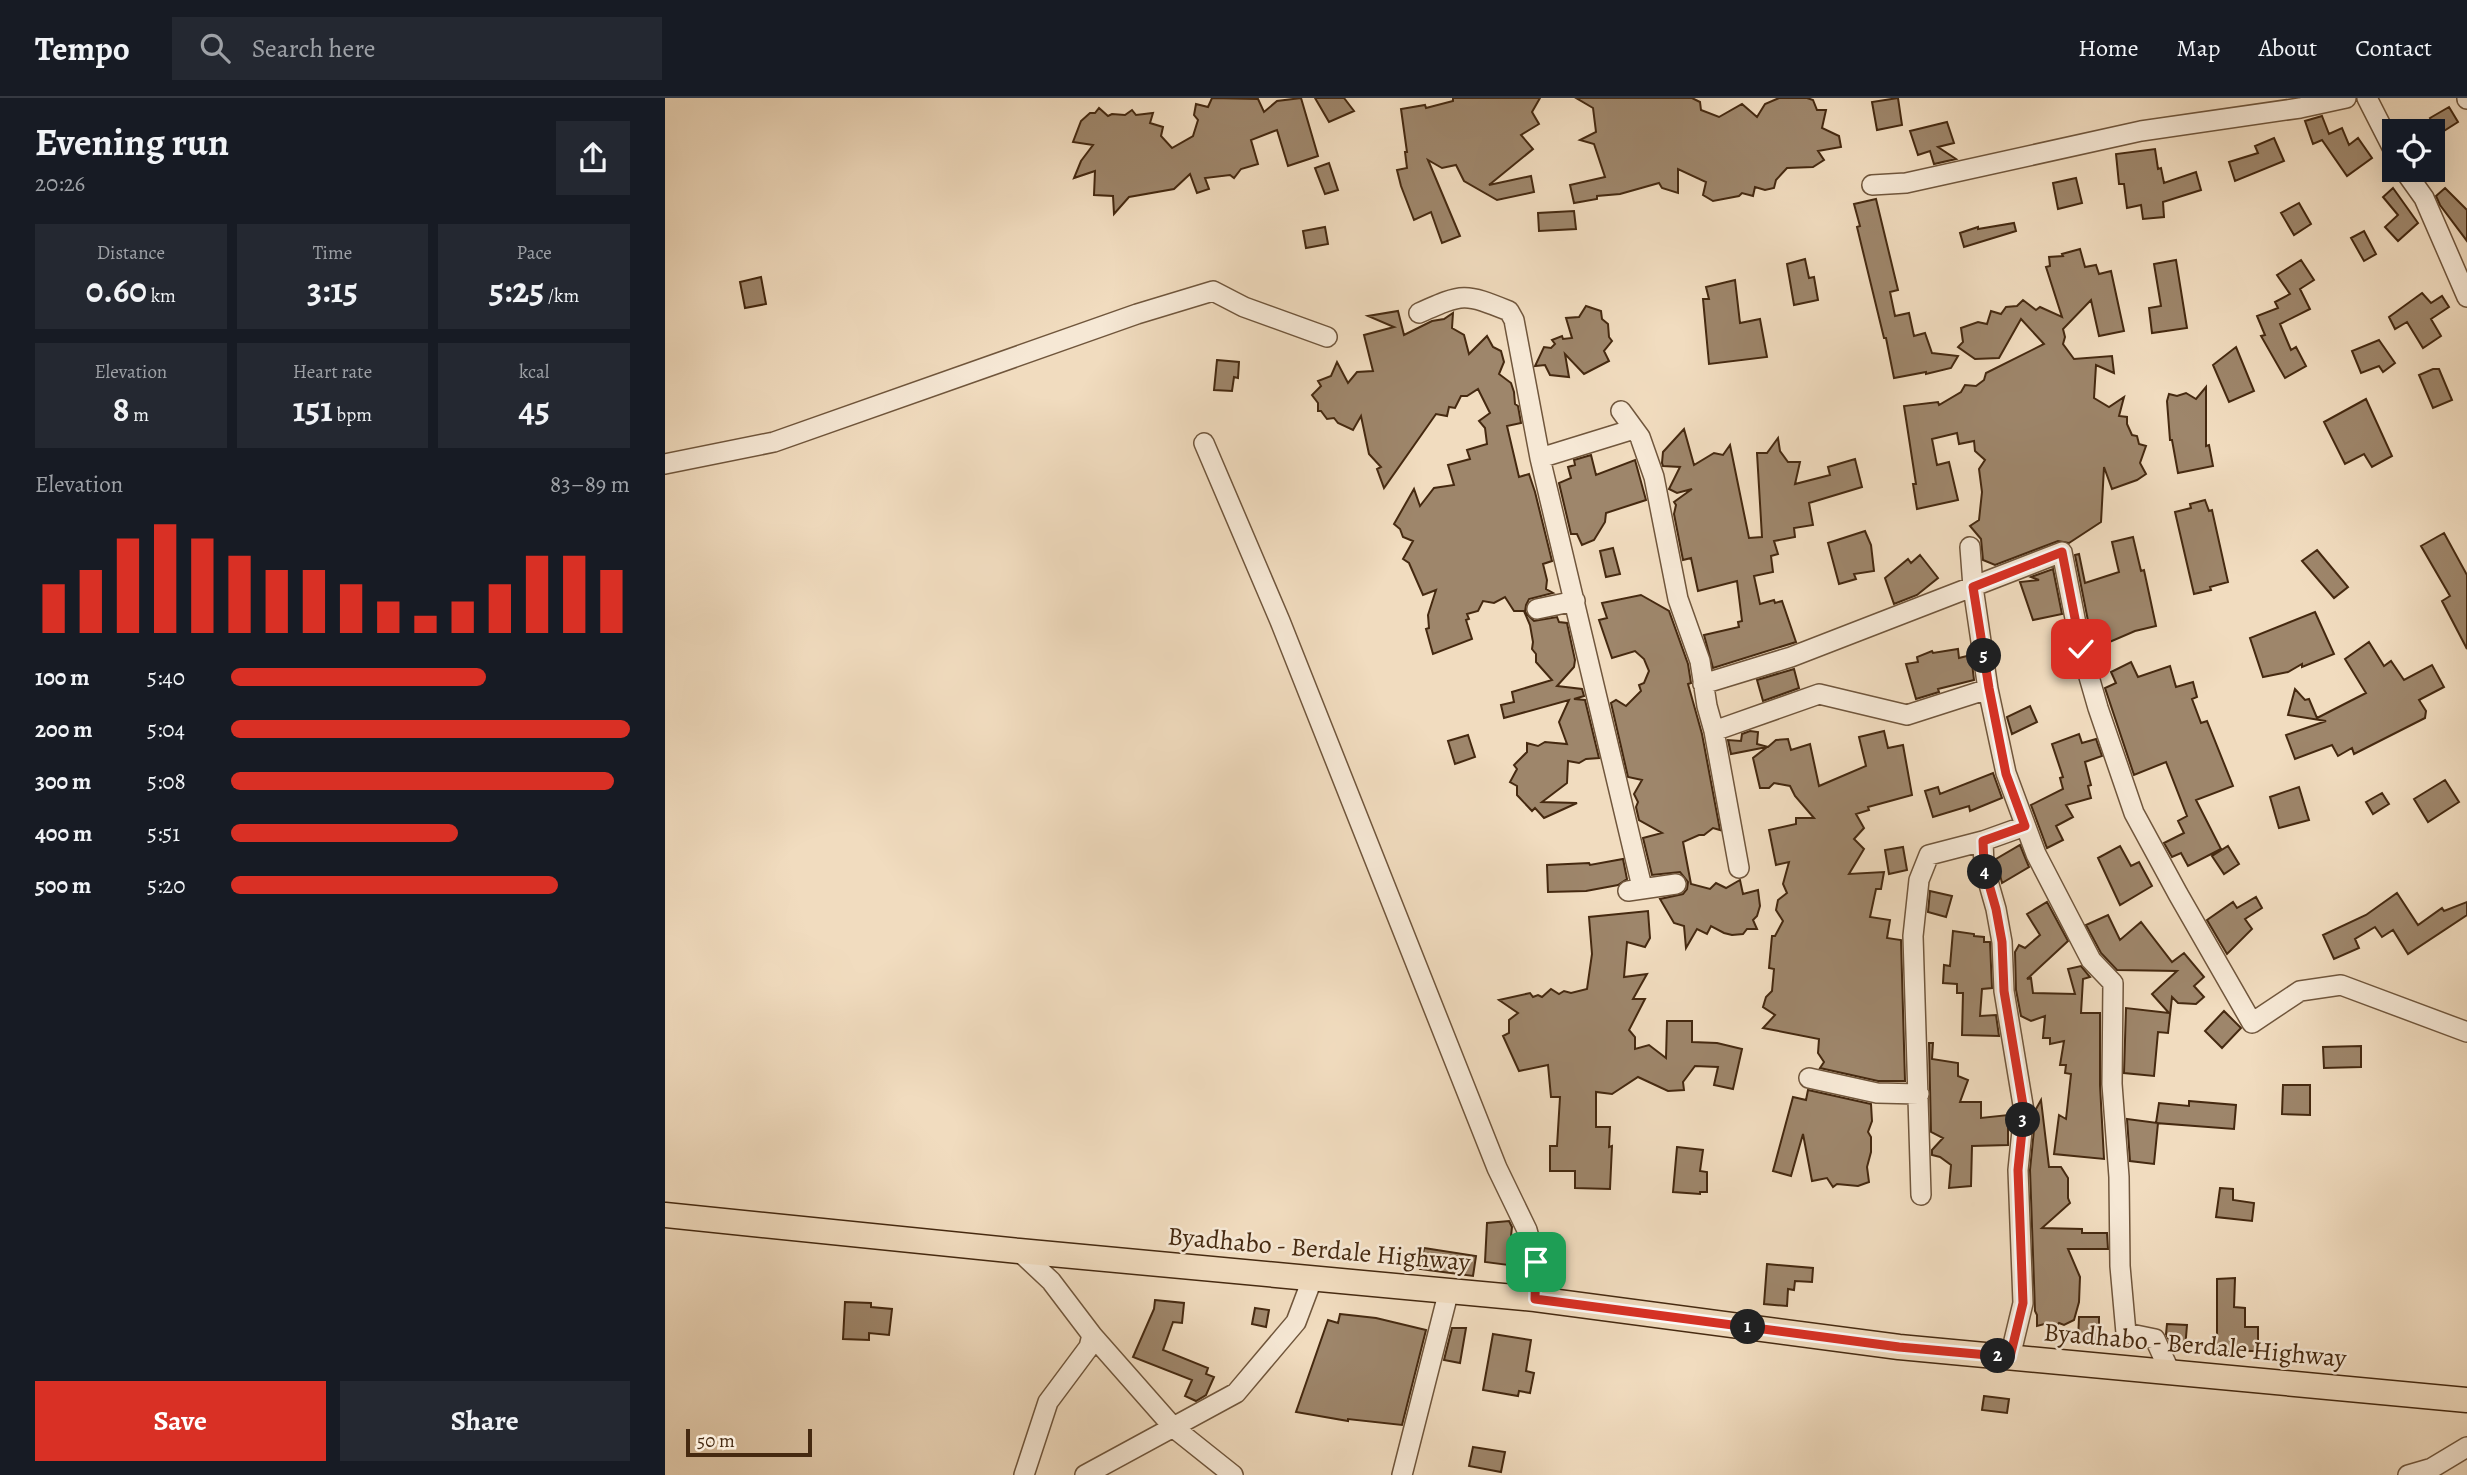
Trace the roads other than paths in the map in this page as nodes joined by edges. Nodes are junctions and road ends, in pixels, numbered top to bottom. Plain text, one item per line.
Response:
1 (2291, 98) edge
2 (2346, 98) edge
3 (2367, 98) edge
4 (2318, 104) junction
5 (2382, 127) edge
6 (2413, 182) edge
7 (1872, 185) dead end
8 (2467, 298) edge
9 (1419, 313) dead end
10 (1327, 337) dead end
11 (1621, 411) dead end
12 (1634, 429) junction
13 (1204, 443) dead end
14 (1540, 458) junction
15 (665, 464) edge
16 (1970, 547) dead end
17 (1973, 587) junction
18 (1575, 601) junction
19 (1537, 609) dead end
20 (1703, 684) junction
21 (1989, 688) junction
22 (1714, 731) junction
23 (2025, 826) junction
24 (1983, 841) junction
25 (1739, 868) dead end
26 (1676, 884) dead end
27 (2467, 1032) edge
28 (1809, 1078) dead end
29 (1919, 1094) junction
30 (1921, 1195) dead end
31 (665, 1215) edge
32 (1019, 1251) junction
33 (1313, 1277) junction
34 (1449, 1290) junction
35 (1535, 1299) junction
36 (1092, 1335) junction
37 (2010, 1357) junction
38 (2170, 1372) junction
39 (2467, 1400) edge
40 (1174, 1428) junction
41 (2467, 1447) edge
42 (1024, 1475) edge
43 (1085, 1475) edge
44 (1233, 1475) edge
45 (1402, 1475) edge
46 (2408, 1475) edge

1 - 4 street
2 - 4 street
3 - 5 street
4 - 7 street
6 - 8 street
9 - 14 street
10 - 15 street
11 - 12 street
12 - 14 street
12 - 20 street
13 - 35 street
14 - 18 street
16 - 17 street
17 - 20 street
17 - 21 street
17 - 27 street
18 - 19 street
18 - 26 street
20 - 22 street
21 - 22 street
21 - 23 street
22 - 25 street
23 - 24 street
23 - 38 street
24 - 29 street
24 - 37 street
28 - 29 street
29 - 30 street
31 - 32 main road, Byadhabo - Berdale Highway
32 - 33 main road, Byadhabo - Berdale Highway
32 - 36 street
33 - 34 main road, Byadhabo - Berdale Highway
33 - 40 street
34 - 35 main road, Byadhabo - Berdale Highway
34 - 45 street
35 - 37 main road, Byadhabo - Berdale Highway
36 - 40 street
36 - 42 street
37 - 38 main road, Byadhabo - Berdale Highway
38 - 39 main road, Byadhabo - Berdale Highway
40 - 43 street
40 - 44 street
41 - 46 street

